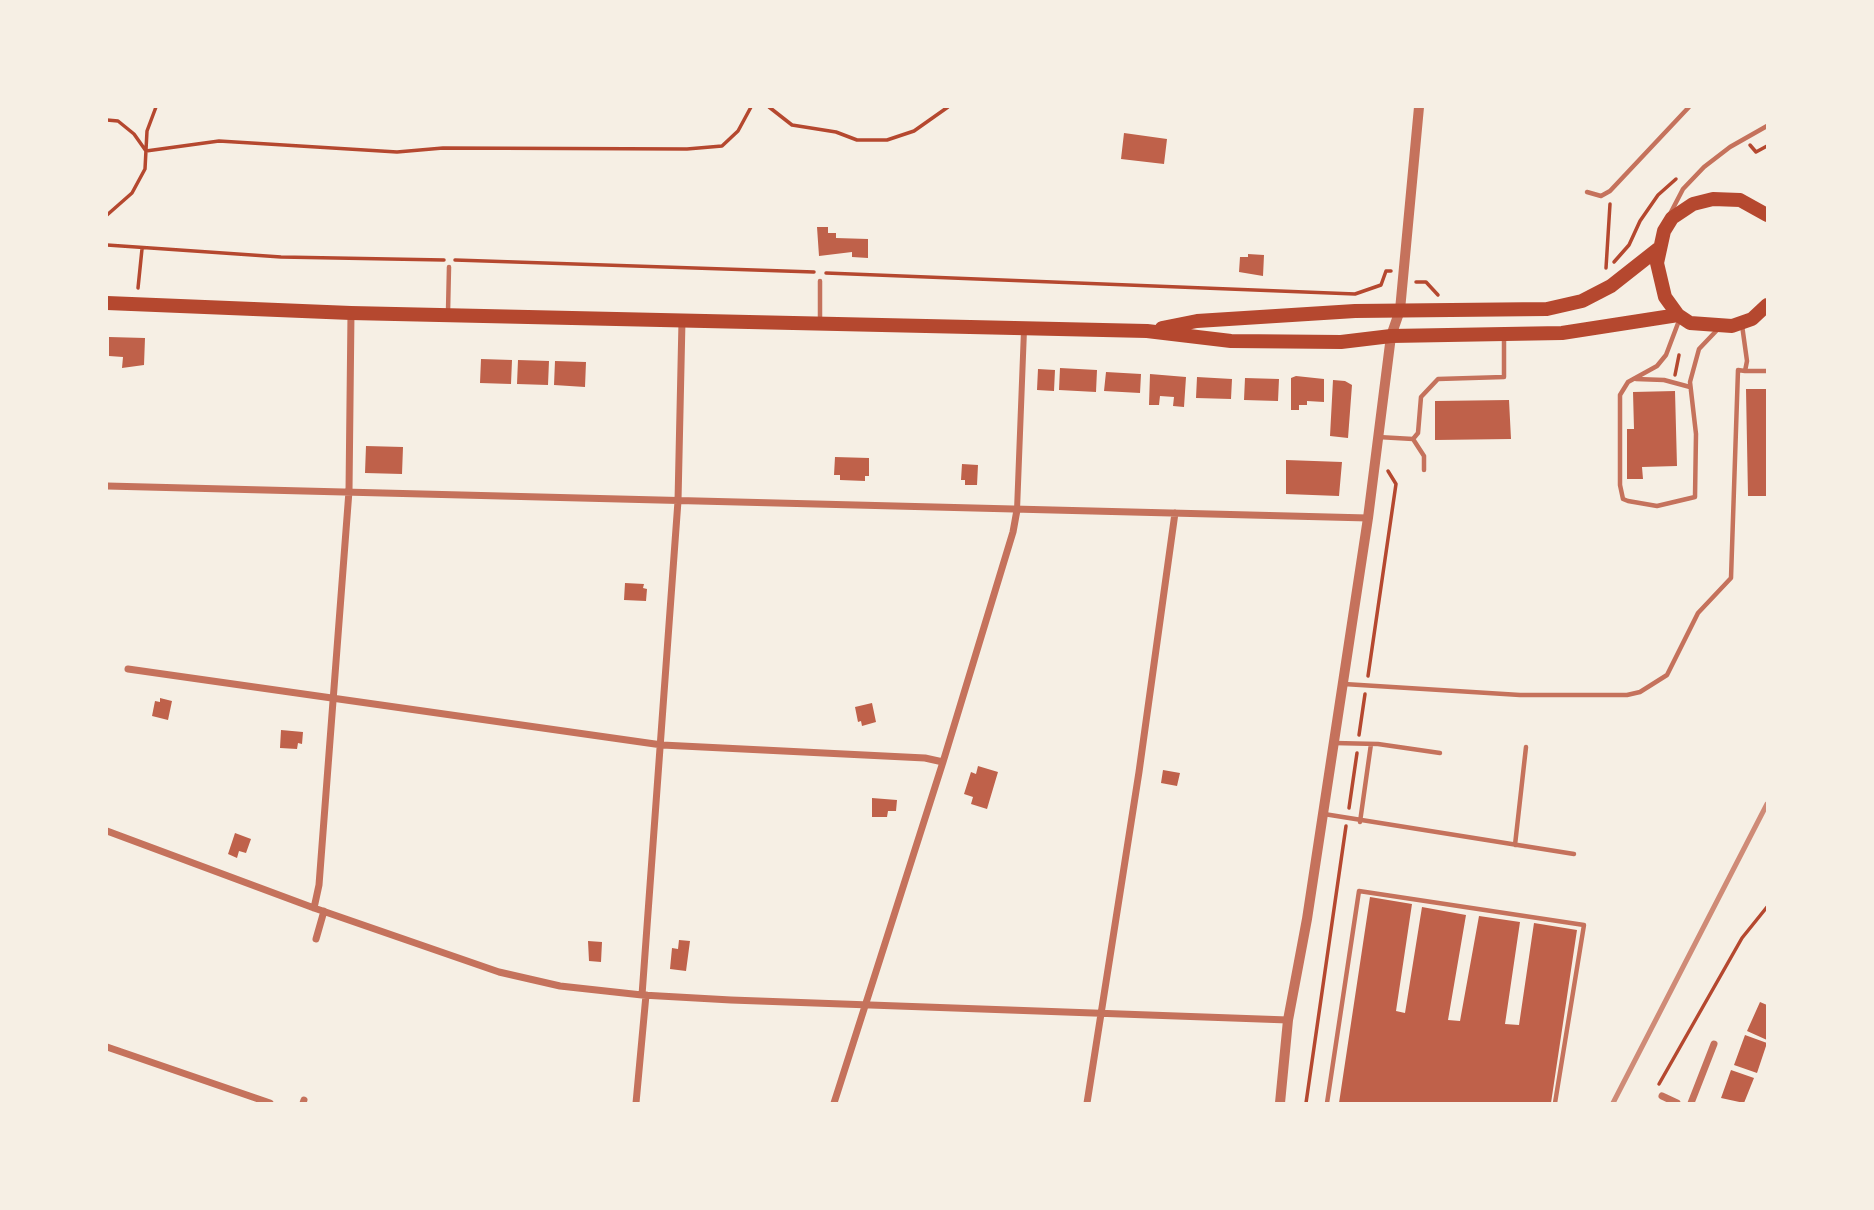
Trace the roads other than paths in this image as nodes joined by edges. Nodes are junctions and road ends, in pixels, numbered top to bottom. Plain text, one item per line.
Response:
1 (1419, 107) edge
2 (1689, 107) edge
3 (1767, 126) edge
4 (1587, 192) dead end
5 (1767, 215) edge
6 (1664, 231) junction
7 (1658, 249) junction
8 (449, 268) dead end
9 (820, 281) dead end
10 (107, 303) edge
11 (1400, 310) junction
12 (1765, 310) edge
13 (351, 313) junction
14 (447, 315) junction
15 (1679, 316) junction
16 (682, 320) junction
17 (820, 323) junction
18 (1742, 324) junction
19 (1719, 327) junction
20 (1024, 330) junction
21 (1147, 331) junction
22 (1504, 335) junction
23 (1391, 337) junction
24 (1745, 371) junction
25 (1767, 371) edge
26 (1635, 379) junction
27 (1690, 387) junction
28 (1377, 437) junction
29 (1413, 439) junction
30 (1423, 470) dead end
31 (107, 486) edge
32 (349, 491) junction
33 (678, 501) junction
34 (1017, 510) junction
35 (1175, 513) junction
36 (1368, 518) junction
37 (128, 669) dead end
38 (1342, 683) junction
39 (332, 698) junction
40 (1334, 743) junction
41 (1371, 744) junction
42 (662, 745) junction
43 (1526, 747) dead end
44 (1440, 753) dead end
45 (943, 762) junction
46 (1323, 814) junction
47 (1360, 822) junction
48 (107, 831) edge
49 (1514, 845) junction
50 (1574, 855) dead end
51 (314, 908) junction
52 (324, 911) junction
53 (316, 939) dead end
54 (644, 995) junction
55 (867, 1006) junction
56 (1100, 1013) junction
57 (1288, 1020) junction
58 (1714, 1044) dead end
59 (107, 1047) edge
60 (1658, 1093) road end
61 (270, 1103) edge
62 (636, 1103) edge
63 (834, 1103) edge
64 (1087, 1103) edge
65 (1280, 1103) edge
66 (1327, 1103) edge
67 (1555, 1103) edge
68 (1677, 1103) edge
69 (1691, 1103) edge

1 - 11 street
2 - 4 lane
3 - 6 lane
5 - 6 highway
6 - 7 highway
7 - 11 highway
7 - 15 highway
8 - 14 lane
9 - 17 lane
10 - 13 highway
11 - 21 highway
11 - 23 street
12 - 18 highway
13 - 14 highway
13 - 32 street
14 - 16 highway
15 - 19 highway
15 - 22 highway
15 - 26 lane
16 - 17 highway
16 - 33 street
17 - 20 highway
18 - 19 highway
18 - 24 lane
19 - 27 lane
20 - 21 highway
20 - 34 street
21 - 23 highway
22 - 23 highway
22 - 29 lane
23 - 28 street
24 - 25 lane
24 - 38 lane
26 - 27 lane
26 - 27 lane
28 - 29 lane
28 - 36 street
29 - 30 lane
31 - 32 street
32 - 33 street
32 - 39 street
33 - 34 street
33 - 42 street
34 - 35 street
34 - 45 street
35 - 36 street
35 - 56 street
36 - 38 street
37 - 39 street
38 - 40 street
39 - 42 street
39 - 51 street
40 - 41 lane
40 - 46 street
41 - 44 lane
41 - 47 lane
42 - 45 street
42 - 54 street
43 - 49 lane
45 - 55 street
46 - 47 lane
46 - 57 street
47 - 49 lane
48 - 51 street
49 - 50 lane
51 - 52 street
52 - 53 street
52 - 54 street
54 - 55 street
54 - 62 street
55 - 56 street
55 - 63 street
56 - 57 street
56 - 64 street
57 - 65 street
58 - 69 street
59 - 61 street
60 - 68 street
66 - 67 lane

